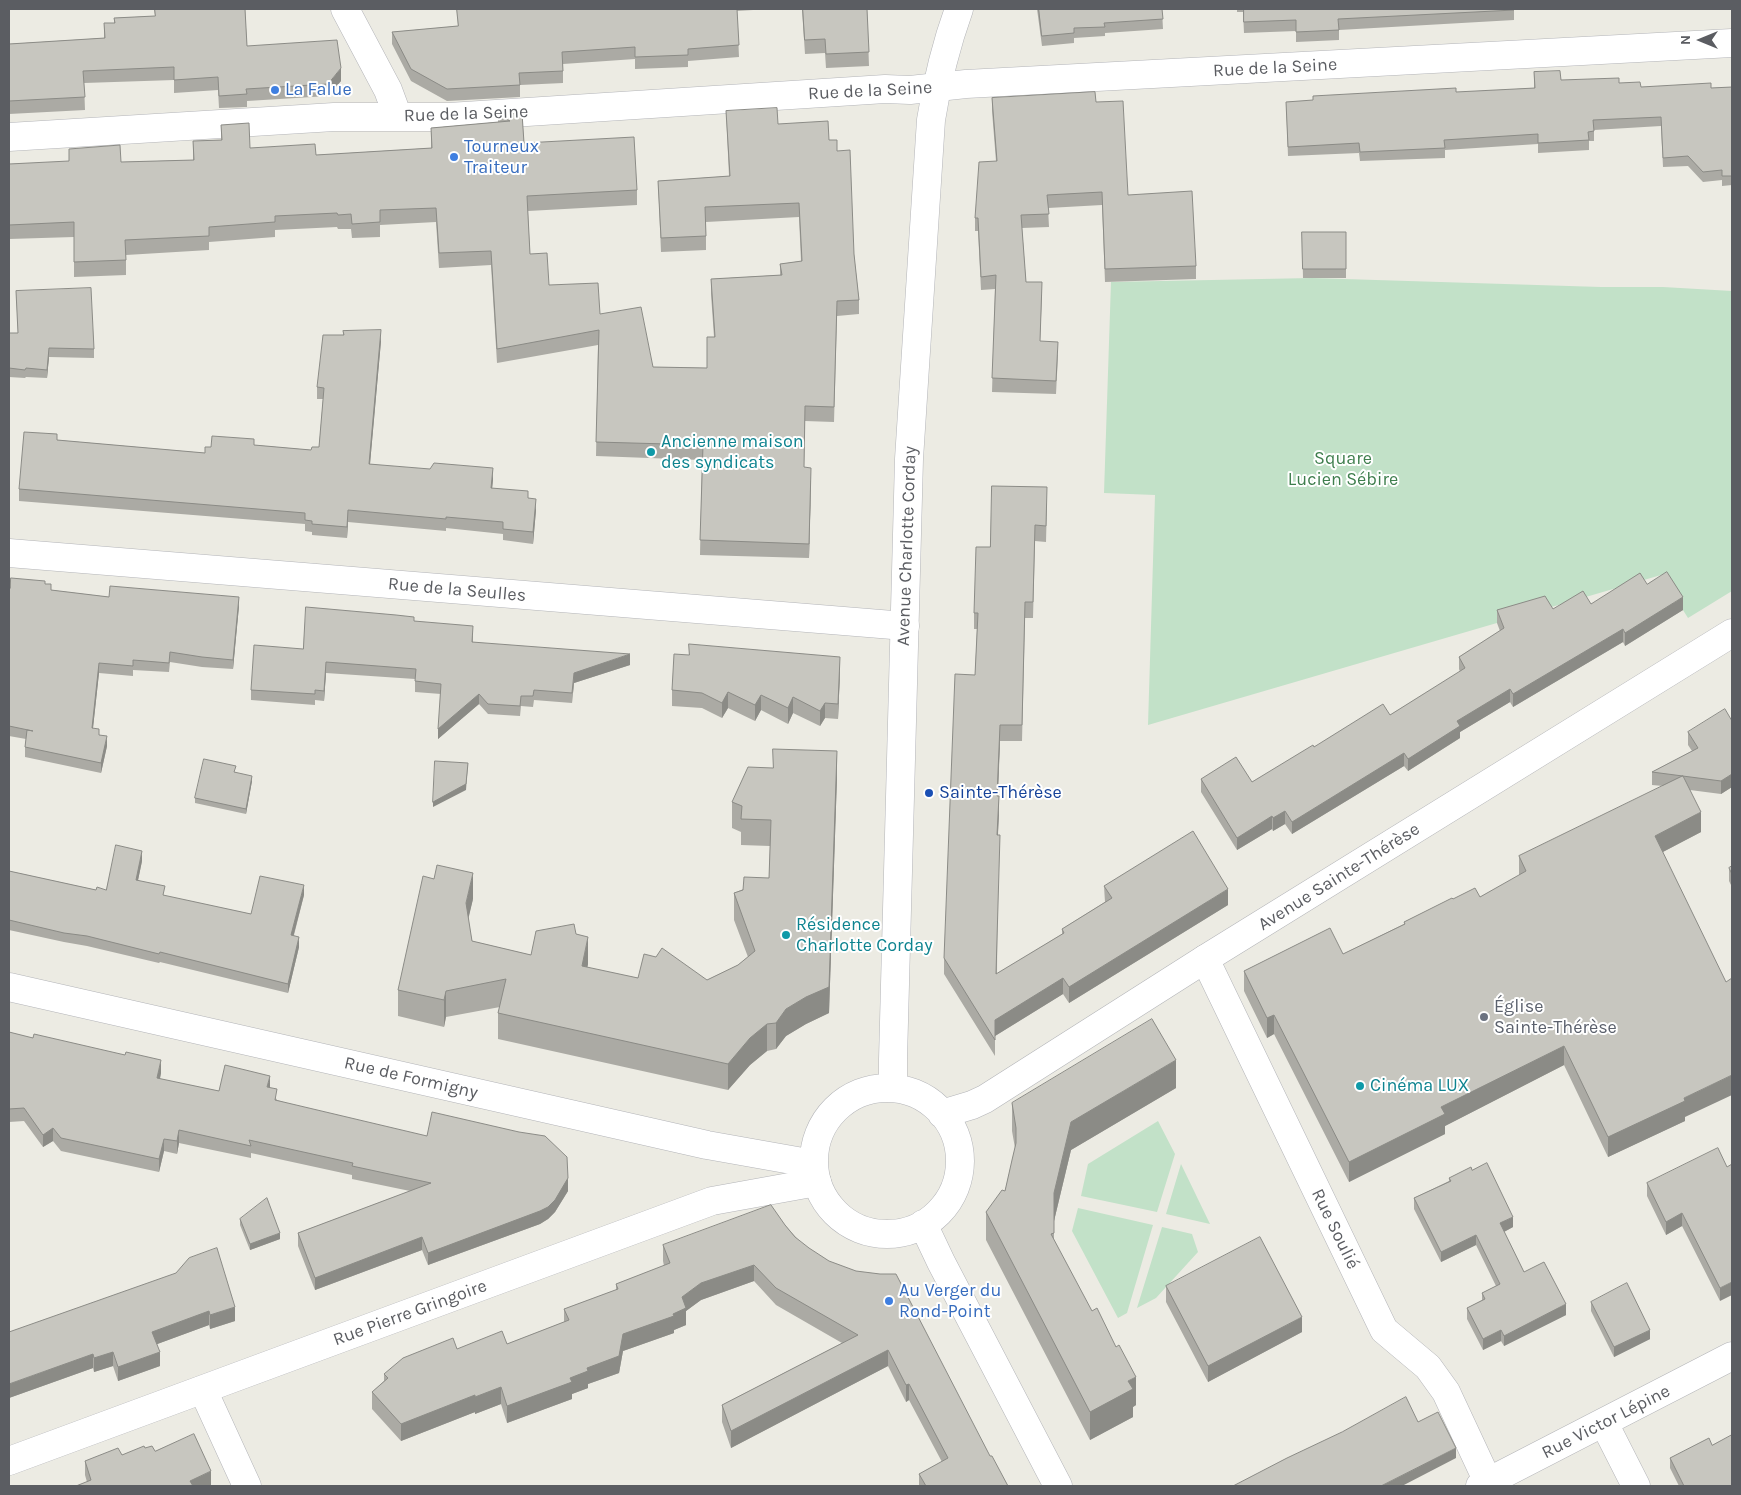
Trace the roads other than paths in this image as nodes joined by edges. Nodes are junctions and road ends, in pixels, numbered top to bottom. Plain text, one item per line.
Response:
1 (345, 9) edge
2 (959, 9) edge
3 (1732, 43) edge
4 (936, 87) junction
5 (398, 117) junction
6 (9, 137) edge
7 (9, 553) edge
8 (905, 626) junction
9 (1732, 633) edge
10 (1205, 959) junction
11 (9, 987) edge
12 (893, 1088) junction
13 (942, 1114) junction
14 (815, 1173) junction
15 (923, 1224) junction
16 (1732, 1356) edge
17 (204, 1390) junction
18 (1604, 1422) junction
19 (9, 1461) edge
20 (1484, 1484) edge
21 (247, 1486) edge
22 (1058, 1486) edge
23 (1636, 1486) edge

1 - 5 street
2 - 4 street, Avenue Charlotte Corday
3 - 4 street, Rue de la Seine
4 - 5 street, Rue de la Seine
4 - 8 street, Avenue Charlotte Corday
5 - 6 street, Rue de la Seine
7 - 8 street, Rue de la Seulles
8 - 12 street, Avenue Charlotte Corday
9 - 10 street, Avenue Sainte-Thérèse
10 - 13 street, Avenue Sainte-Thérèse
10 - 20 street, Rue Soulié
11 - 14 street, Rue de Formigny
12 - 13 street
12 - 14 street
13 - 15 street
14 - 15 street
14 - 17 street, Rue Pierre Gringoire
15 - 22 street
16 - 18 street, Rue Victor Lépine
17 - 19 street, Rue Pierre Gringoire
17 - 21 street
18 - 20 street, Rue Victor Lépine
18 - 23 street

